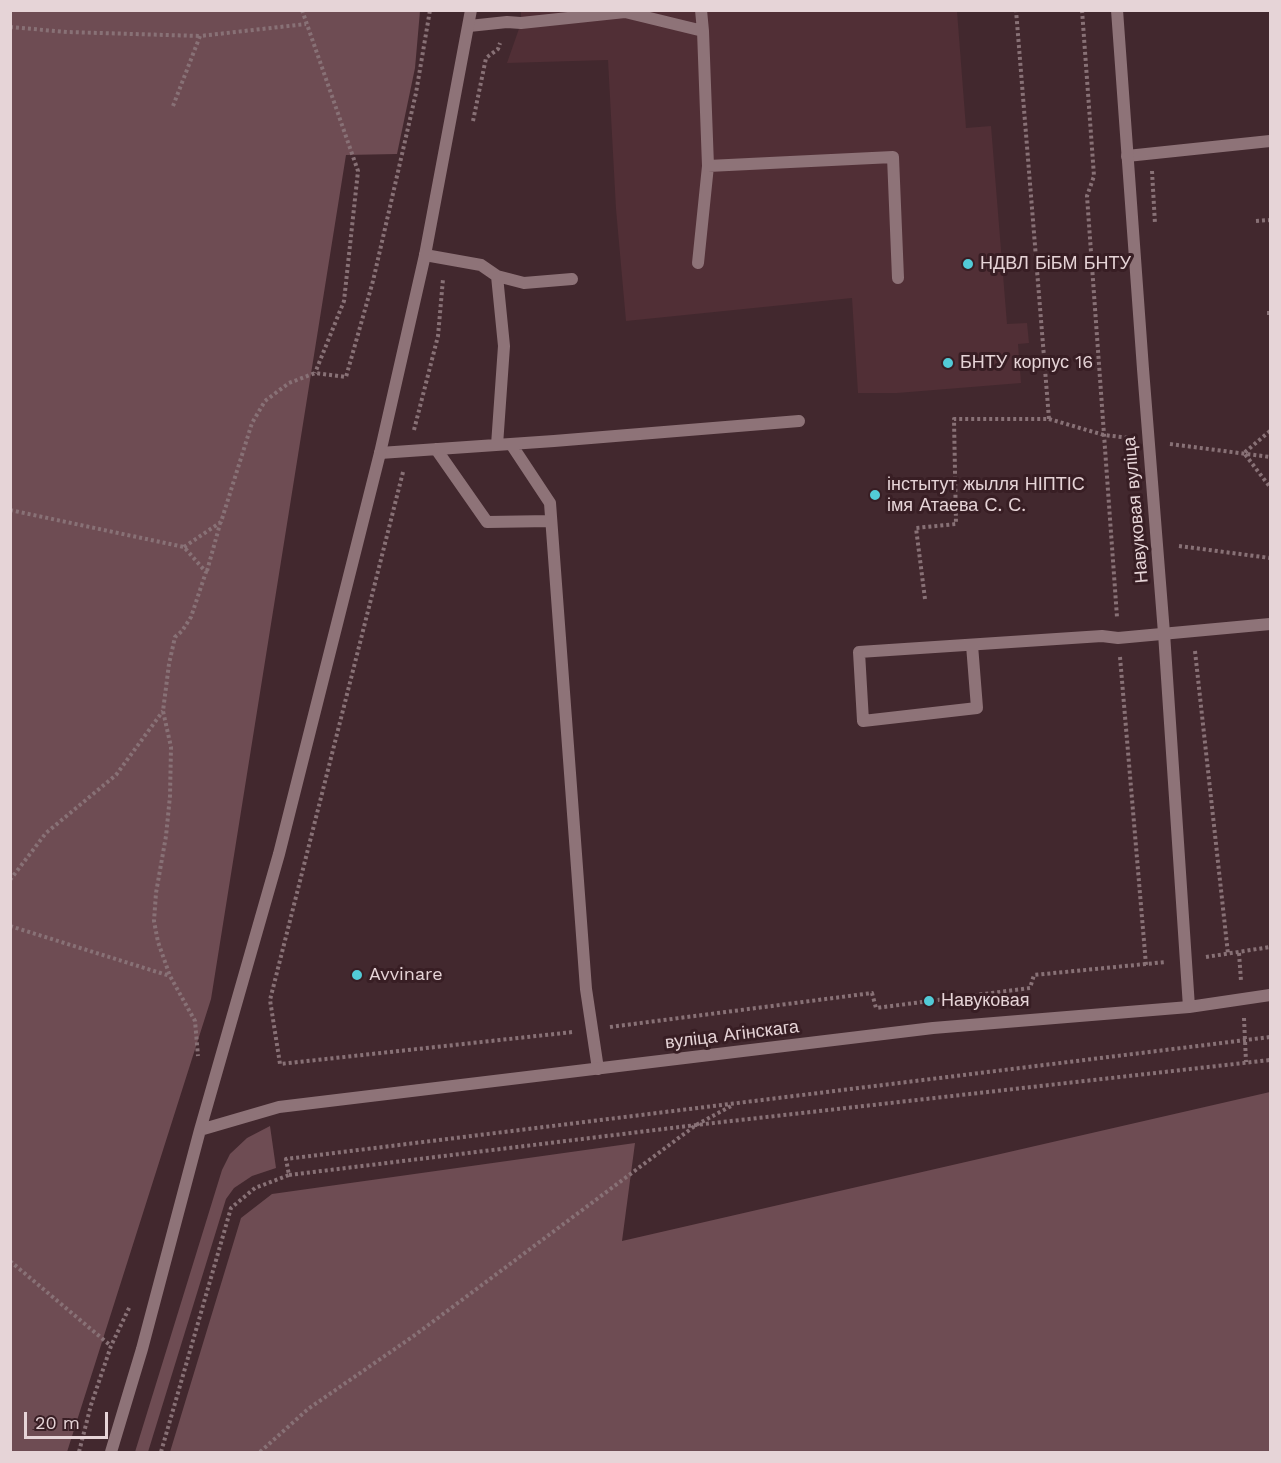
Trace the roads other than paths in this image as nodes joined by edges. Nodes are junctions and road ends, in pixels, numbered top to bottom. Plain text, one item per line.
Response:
1 (471, 10) edge
2 (701, 10) edge
3 (1118, 10) edge
4 (625, 11) edge
5 (469, 26) junction
6 (703, 31) junction
7 (1270, 141) edge
8 (1127, 156) junction
9 (708, 166) junction
10 (425, 255) junction
11 (698, 263) dead end
12 (497, 276) junction
13 (898, 278) dead end
14 (572, 279) dead end
15 (799, 421) dead end
16 (511, 444) junction
17 (497, 445) junction
18 (436, 449) junction
19 (380, 453) junction
20 (551, 520) junction
21 (1270, 624) edge
22 (1164, 633) junction
23 (972, 645) junction
24 (1270, 995) edge
25 (1189, 1007) junction
26 (598, 1069) junction
27 (200, 1130) junction
28 (111, 1452) edge

1 - 5 street
2 - 6 street
3 - 8 street, Навуковая вуліца
4 - 5 street
4 - 6 street
5 - 10 street
6 - 9 street
7 - 8 street
8 - 22 street, Навуковая вуліца
9 - 11 street
9 - 13 street
10 - 12 street
10 - 19 street
12 - 14 street
12 - 17 street
15 - 16 street
16 - 17 street
16 - 20 street
17 - 18 street
18 - 19 street
18 - 20 street
19 - 27 street
20 - 26 street
21 - 22 street
22 - 23 street
22 - 25 street, Навуковая вуліца
23 - 23 street
24 - 25 street, вуліца Агінскага
25 - 26 street, вуліца Агінскага
26 - 27 street, вуліца Агінскага
27 - 28 street

